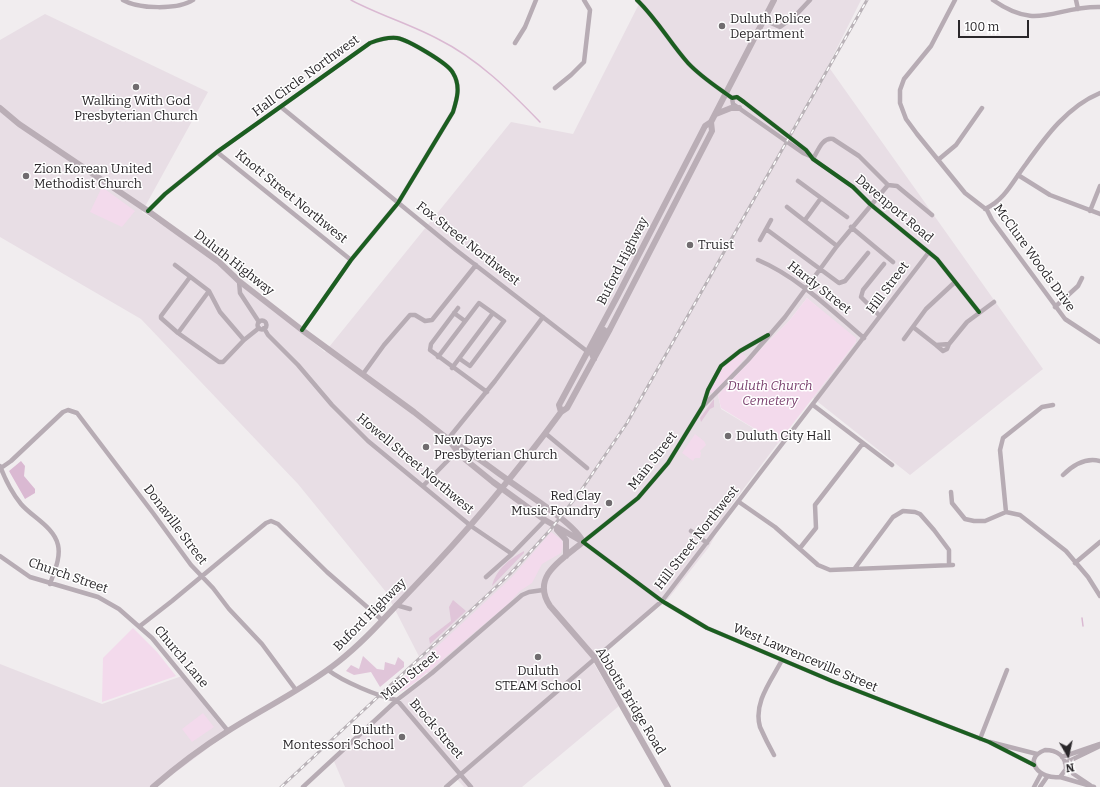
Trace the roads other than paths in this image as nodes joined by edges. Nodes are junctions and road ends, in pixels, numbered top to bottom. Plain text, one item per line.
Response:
1 (123, 0) edge
2 (193, 0) edge
3 (536, 0) edge
4 (584, 0) edge
5 (637, 0) edge
6 (774, 0) edge
7 (810, 0) edge
8 (955, 0) edge
9 (993, 0) edge
10 (1076, 0) edge
11 (1100, 7) edge
12 (1078, 9) junction
13 (764, 20) junction
14 (514, 43) dead end
15 (555, 88) dead end
16 (1100, 93) edge
17 (726, 94) junction
18 (732, 98) junction
19 (281, 107) junction
20 (0, 108) edge
21 (739, 108) junction
22 (982, 108) dead end
23 (716, 114) junction
24 (711, 122) junction
25 (217, 152) junction
26 (812, 158) junction
27 (938, 160) junction
28 (1018, 175) junction
29 (798, 180) dead end
30 (888, 185) junction
31 (1100, 186) edge
32 (671, 192) junction
33 (821, 198) junction
34 (398, 203) junction
35 (870, 204) junction
36 (787, 207) dead end
37 (985, 209) junction
38 (1090, 211) junction
39 (148, 212) junction
40 (671, 212) junction
41 (1100, 214) edge
42 (932, 215) dead end
43 (847, 217) dead end
44 (771, 220) dead end
45 (805, 220) junction
46 (851, 228) junction
47 (766, 229) junction
48 (760, 240) dead end
49 (837, 246) junction
50 (642, 247) junction
51 (929, 252) junction
52 (868, 253) dead end
53 (351, 260) junction
54 (758, 260) dead end
55 (893, 262) dead end
56 (884, 264) dead end
57 (175, 265) dead end
58 (476, 265) junction
59 (820, 267) junction
60 (190, 277) junction
61 (636, 278) junction
62 (1082, 278) dead end
63 (239, 281) junction
64 (955, 282) junction
65 (805, 289) junction
66 (209, 291) junction
67 (994, 302) dead end
68 (1055, 307) junction
69 (458, 308) dead end
70 (979, 312) junction
71 (454, 313) junction
72 (493, 313) junction
73 (880, 316) junction
74 (543, 318) junction
75 (605, 320) junction
76 (259, 322) junction
77 (465, 322) junction
78 (913, 327) junction
79 (261, 328) junction
80 (302, 330) junction
81 (178, 332) junction
82 (768, 335) junction
83 (864, 338) junction
84 (904, 339) dead end
85 (244, 340) junction
86 (1100, 342) edge
87 (743, 349) junction
88 (588, 352) junction
89 (752, 356) junction
90 (438, 357) junction
91 (460, 359) junction
92 (594, 359) junction
93 (452, 368) junction
94 (363, 374) junction
95 (487, 392) junction
96 (575, 393) junction
97 (813, 405) junction
98 (1053, 405) dead end
99 (703, 406) junction
100 (561, 412) junction
101 (546, 433) junction
102 (449, 440) junction
103 (863, 443) junction
104 (457, 451) junction
105 (1100, 461) edge
106 (892, 465) dead end
107 (0, 467) edge
108 (587, 468) dead end
109 (1063, 475) dead end
110 (508, 481) junction
111 (423, 486) junction
112 (503, 488) junction
113 (950, 492) dead end
114 (739, 502) junction
115 (1006, 512) junction
116 (545, 520) junction
117 (472, 526) junction
118 (554, 526) junction
119 (691, 530) dead end
120 (583, 542) junction
121 (1100, 542) edge
122 (707, 543) junction
123 (800, 548) junction
124 (512, 554) junction
125 (0, 556) edge
126 (566, 556) junction
127 (1075, 563) junction
128 (855, 568) junction
129 (201, 577) junction
130 (486, 577) dead end
131 (50, 584) junction
132 (543, 590) junction
133 (1100, 596) edge
134 (662, 601) junction
135 (110, 603) joint
136 (396, 605) junction
137 (410, 609) dead end
138 (382, 620) junction
139 (140, 626) junction
140 (595, 658) junction
141 (782, 660) junction
142 (328, 670) junction
143 (1006, 670) dead end
144 (296, 690) junction
145 (397, 700) junction
146 (228, 731) junction
147 (980, 739) junction
148 (989, 742) junction
149 (1100, 745) edge
150 (1037, 754) junction
151 (774, 755) dead end
152 (1062, 756) junction
153 (1066, 763) junction
154 (1034, 765) junction
155 (1066, 769) junction
156 (1041, 774) junction
157 (461, 775) junction
158 (1046, 777) junction
159 (1060, 777) junction
160 (152, 787) edge
161 (303, 787) edge
162 (446, 787) edge
163 (470, 787) edge
164 (668, 787) edge
165 (1034, 787) edge
166 (1040, 787) edge
167 (1092, 787) edge

1 - 2 street
3 - 14 street
4 - 15 street
5 - 17 street, Davenport Road
6 - 13 main road, Buford Highway
7 - 13 street
8 - 27 street, McClure Woods Drive
9 - 12 street
10 - 12 street
11 - 12 street
13 - 17 main road, Buford Highway
16 - 28 street
17 - 18 street, Davenport Road
17 - 23 main road, Buford Highway
18 - 21 street, Davenport Road
18 - 26 street, Davenport Road
19 - 25 street, Hall Circle Northwest
19 - 34 street, Fox Street Northwest
19 - 34 street, Hall Circle Northwest
20 - 39 main road, Duluth Highway
21 - 23 main road
21 - 26 street, Davenport Road
22 - 27 street
23 - 24 main road, Buford Highway
24 - 32 main road, Buford Highway
24 - 40 main road, Buford Highway
25 - 39 street, Hall Circle Northwest
25 - 53 street, Knott Street Northwest
26 - 30 street
26 - 35 street, Davenport Road
27 - 37 street, McClure Woods Drive
28 - 37 street
28 - 38 street
29 - 33 street
30 - 35 street
30 - 42 street
31 - 38 street
32 - 40 main road
32 - 50 main road, Buford Highway
33 - 43 street
33 - 45 street
34 - 53 street, Hall Circle Northwest
34 - 58 street, Fox Street Northwest
35 - 46 street
35 - 51 street, Davenport Road
36 - 45 street
37 - 68 street, McClure Woods Drive
38 - 41 street
39 - 63 main road, Duluth Highway
40 - 61 main road, Buford Highway
44 - 47 street
45 - 49 street
46 - 49 street
46 - 55 street
47 - 48 street
47 - 59 street
49 - 59 street
50 - 61 main road
50 - 75 main road, Buford Highway
51 - 64 street, Davenport Road
51 - 73 street, Hill Street
52 - 59 street
53 - 80 street, Hall Circle Northwest
54 - 65 street, Hardy Street
56 - 73 street
57 - 60 street
58 - 74 street, Fox Street Northwest
58 - 94 street
59 - 65 street
60 - 66 street
60 - 81 street
61 - 92 main road, Buford Highway
62 - 68 street
63 - 76 street
63 - 80 main road, Duluth Highway
64 - 70 street, Davenport Road
64 - 78 street
65 - 82 street
65 - 83 street, Hardy Street
66 - 81 street
66 - 85 street
67 - 70 street
68 - 86 street, McClure Woods Drive
69 - 71 street
70 - 78 street
71 - 77 street
71 - 90 street
72 - 77 street
72 - 91 street
72 - 91 street
73 - 83 street, Hill Street
74 - 88 street, Fox Street Northwest
74 - 95 street
75 - 88 main road, Buford Highway
75 - 92 main road
76 - 79 street
76 - 79 street, Howell Street Northwest
77 - 90 street
78 - 84 street
79 - 85 street
79 - 111 street, Howell Street Northwest
80 - 94 main road, Duluth Highway
81 - 85 street
82 - 87 street
82 - 89 street
83 - 97 street, Hill Street Northwest
87 - 89 street
87 - 99 street
88 - 96 main road
88 - 100 main road, Buford Highway
89 - 99 street
90 - 93 street
91 - 93 street
92 - 96 main road, Buford Highway
93 - 95 street
94 - 102 main road, Duluth Highway
95 - 102 street
96 - 100 main road, Buford Highway
97 - 103 street
97 - 114 street, Hill Street Northwest
98 - 115 street
99 - 120 street, Main Street
100 - 101 main road, Buford Highway
101 - 108 street
101 - 110 main road, Buford Highway
102 - 104 main road, Duluth Highway
102 - 110 main road, Duluth Highway
103 - 106 street
103 - 123 street
104 - 111 street
104 - 112 main road, Duluth Highway
105 - 109 street
107 - 129 street, Donaville Street
107 - 131 street
110 - 112 main road, Buford Highway
110 - 120 main road, West Lawrenceville Street
111 - 117 street, Howell Street Northwest
112 - 116 main road, West Lawrenceville Street
112 - 117 main road, Buford Highway
113 - 115 street
114 - 122 street, Hill Street Northwest
114 - 123 street
115 - 127 street
116 - 118 main road, West Lawrenceville Street
116 - 124 street
117 - 124 street, Howell Street Northwest
117 - 136 main road, Buford Highway
118 - 120 main road, West Lawrenceville Street
118 - 126 main road
119 - 122 street
120 - 126 main road, Main Street
120 - 134 street, West Lawrenceville Street
121 - 127 street
122 - 134 street, Hill Street Northwest
123 - 128 street
124 - 130 street
125 - 131 street, Church Street
126 - 132 main road, Main Street
127 - 133 street
128 - 128 street
129 - 138 street
129 - 139 street
129 - 144 street, Donaville Street
131 - 135 street, Church Street
132 - 140 main road, Abbotts Bridge Road
132 - 145 street, Main Street
134 - 140 street, Hill Street Northwest
134 - 141 street, West Lawrenceville Street
135 - 139 street, Church Lane
136 - 137 street
136 - 138 main road, Buford Highway
138 - 142 main road, Buford Highway
139 - 146 street, Church Lane
140 - 157 street, Hill Street Northwest
140 - 164 main road, Abbotts Bridge Road
141 - 147 street, West Lawrenceville Street
141 - 151 street
142 - 144 main road, Buford Highway
142 - 145 street, Brock Street
143 - 147 street
144 - 146 main road, Buford Highway
145 - 157 street, Brock Street
145 - 161 street, Main Street
146 - 160 main road, Buford Highway
147 - 148 street, West Lawrenceville Street
148 - 150 street, West Lawrenceville Street
148 - 154 street, West Lawrenceville Street
149 - 152 street
149 - 153 street
150 - 152 street
150 - 154 street
152 - 153 street
153 - 155 street
154 - 156 street
155 - 159 street
155 - 167 street
156 - 158 street
156 - 165 street
157 - 162 street, Hill Street Northwest
157 - 163 street, Brock Street
158 - 159 street
158 - 166 street
159 - 167 street

